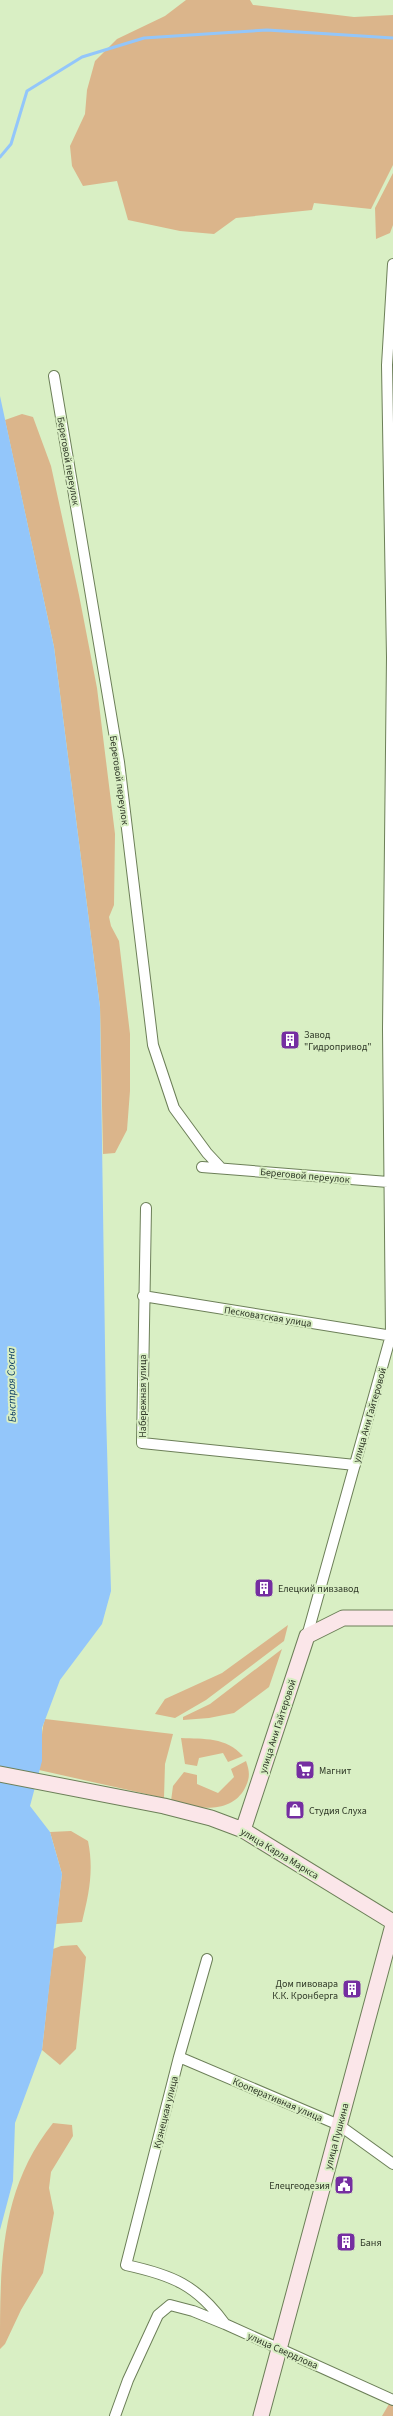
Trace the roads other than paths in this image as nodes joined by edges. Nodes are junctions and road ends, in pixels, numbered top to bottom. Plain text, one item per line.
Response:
1 (393, 264) edge
2 (390, 365) edge
3 (54, 376) dead end
4 (392, 657) edge
5 (390, 1029) edge
6 (202, 1167) dead end
7 (221, 1168) junction
8 (388, 1182) junction
9 (146, 1208) dead end
10 (143, 1296) junction
11 (392, 1333) edge
12 (355, 1465) junction
13 (393, 1618) edge
14 (307, 1636) junction
15 (0, 1774) edge
16 (243, 1830) junction
17 (393, 1922) edge
18 (393, 1925) edge
19 (207, 1959) dead end
20 (179, 2057) junction
21 (339, 2126) junction
22 (393, 2164) edge
23 (225, 2324) junction
24 (280, 2348) junction
25 (393, 2400) edge
26 (115, 2416) edge
27 (261, 2416) edge

1 - 2 street, улица Ани Гайтеровой
2 - 4 street, улица Ани Гайтеровой
3 - 7 street, Береговой переулок
4 - 5 street, улица Ани Гайтеровой
5 - 8 street, улица Ани Гайтеровой
6 - 7 street, Береговой переулок
7 - 8 street, Береговой переулок
8 - 11 street, улица Ани Гайтеровой
9 - 10 street, Набережная улица
10 - 11 street, Песковатская улица
10 - 12 street, Набережная улица
11 - 12 street, улица Ани Гайтеровой
12 - 14 street, улица Ани Гайтеровой
13 - 14 main road
14 - 16 main road, улица Ани Гайтеровой
15 - 16 main road, улица Карла Маркса
16 - 17 main road, улица Карла Маркса
18 - 21 main road, улица Пушкина
19 - 20 street, Кузнецкая улица
20 - 21 street, Кооперативная улица
20 - 23 street, Кузнецкая улица
21 - 22 street, Кооперативная улица
21 - 24 main road, улица Пушкина
23 - 24 street, улица Свердлова
23 - 26 street, улица Свердлова
24 - 25 street, улица Свердлова
24 - 27 main road, улица Пушкина

